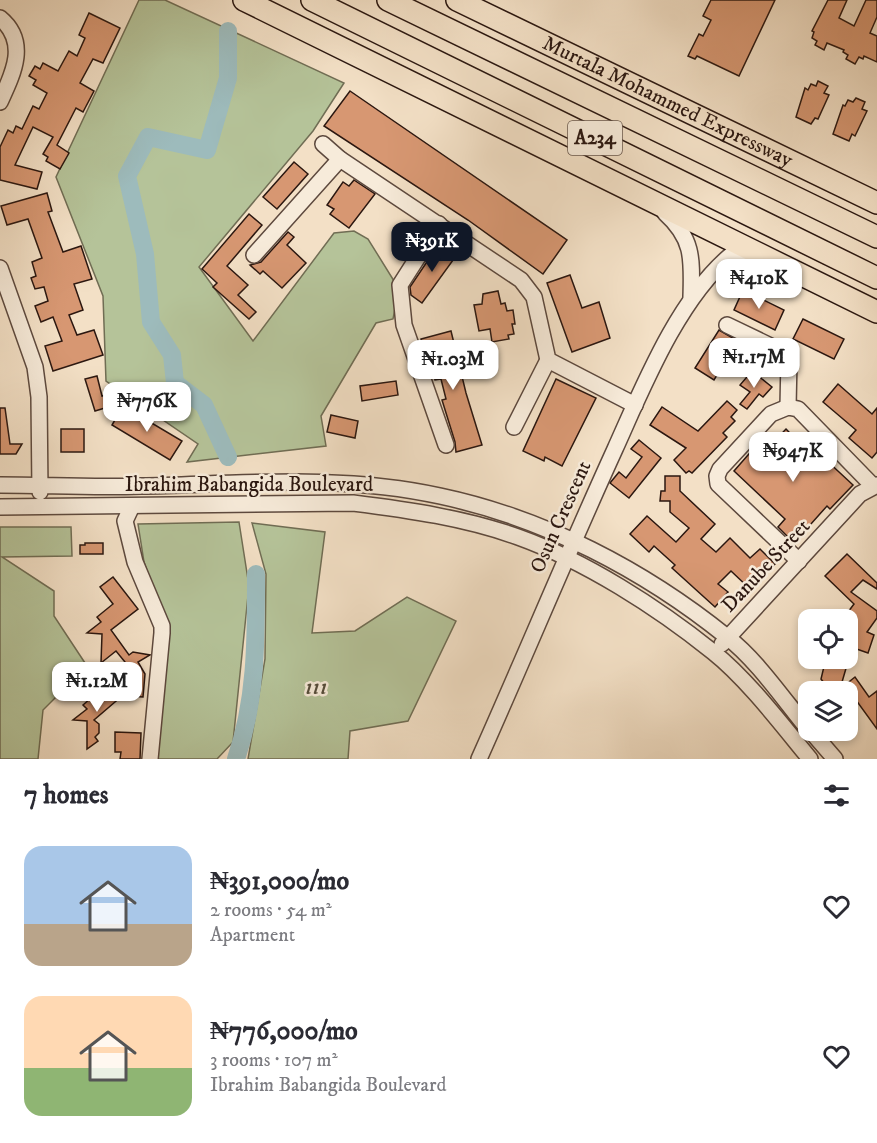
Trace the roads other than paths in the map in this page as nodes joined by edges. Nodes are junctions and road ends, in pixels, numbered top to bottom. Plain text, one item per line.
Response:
1 (244, 0) edge
2 (312, 0) edge
3 (388, 0) edge
4 (457, 0) edge
5 (0, 18) edge
6 (0, 102) edge
7 (323, 144) dead end
8 (340, 159) junction
9 (652, 201) junction
10 (877, 203) edge
11 (439, 224) junction
12 (877, 237) edge
13 (254, 255) dead end
14 (774, 261) junction
15 (0, 268) edge
16 (877, 278) edge
17 (691, 297) junction
18 (877, 312) edge
19 (727, 325) dead end
20 (548, 360) junction
21 (635, 405) junction
22 (788, 407) junction
23 (514, 427) dead end
24 (446, 445) dead end
25 (0, 485) edge
26 (39, 485) junction
27 (875, 486) edge
28 (132, 506) junction
29 (0, 507) edge
30 (43, 507) junction
31 (573, 540) junction
32 (565, 558) junction
33 (799, 561) junction
34 (728, 638) junction
35 (714, 653) junction
36 (798, 718) edge
37 (819, 741) edge
38 (150, 759) edge
39 (479, 759) edge
40 (810, 759) edge
41 (835, 759) edge

1 - 9 highway
2 - 16 highway, A234
3 - 12 highway, Murtala Mohammed Expressway / A234
4 - 10 highway, Murtala Mohammed Expressway
5 - 6 street
7 - 8 street
8 - 11 street
8 - 13 street
9 - 14 highway
9 - 17 street
11 - 20 street
11 - 24 street
14 - 17 street
14 - 18 highway
15 - 26 street
17 - 21 street, Osun Crescent
19 - 22 street
20 - 21 street
20 - 23 street
21 - 31 street, Osun Crescent
22 - 27 street
22 - 33 street
25 - 26 street, Ibrahim Babangida Boulevard
26 - 30 street
26 - 31 street, Ibrahim Babangida Boulevard
27 - 33 street, Danube Street
28 - 30 street, Ibrahim Babangida Boulevard
28 - 32 street, Ibrahim Babangida Boulevard
28 - 38 street
29 - 30 street, Ibrahim Babangida Boulevard
31 - 32 street, Osun Crescent
31 - 34 street, Ibrahim Babangida Boulevard
32 - 35 street, Ibrahim Babangida Boulevard
32 - 39 street, Osun Crescent
33 - 34 street, Danube Street
34 - 35 street, Danube Street
34 - 36 street, Ibrahim Babangida Boulevard
35 - 40 street, Ibrahim Babangida Boulevard
37 - 41 street, Ibrahim Babangida Boulevard

